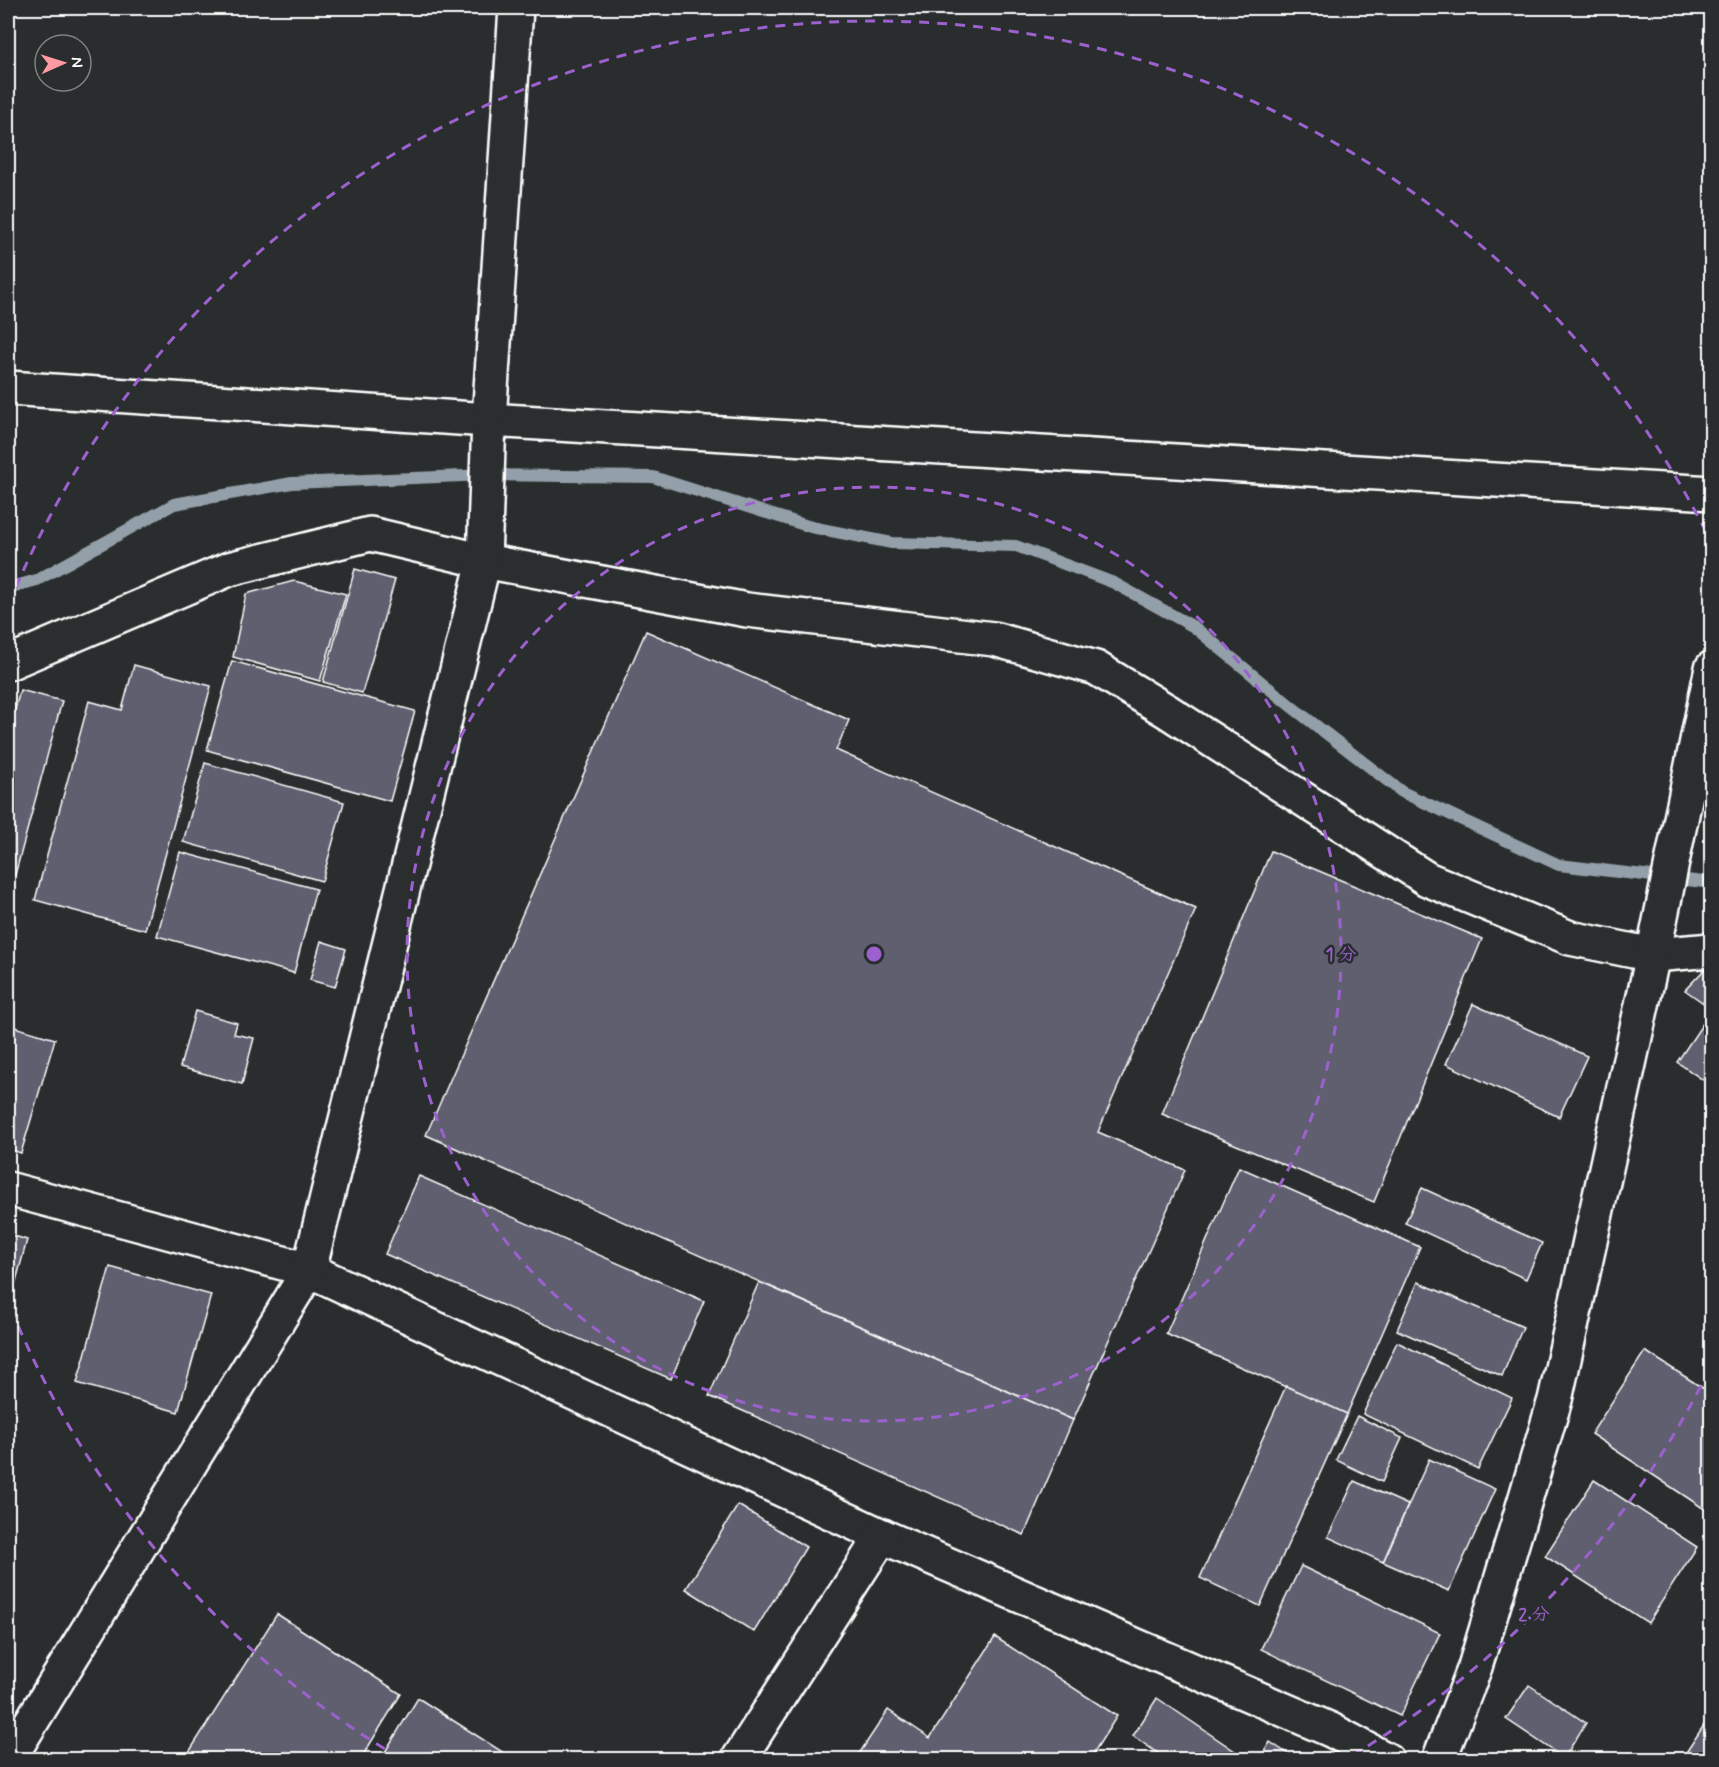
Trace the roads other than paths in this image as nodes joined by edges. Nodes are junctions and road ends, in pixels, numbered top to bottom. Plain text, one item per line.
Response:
1 (516, 8) edge
2 (8, 388) edge
3 (489, 420) junction
4 (1712, 493) edge
5 (484, 561) junction
6 (8, 663) edge
7 (1712, 669) edge
8 (1712, 950) edge
9 (1653, 955) junction
10 (8, 1189) edge
11 (309, 1270) junction
12 (882, 1536) junction
13 (8, 1760) edge
14 (738, 1760) edge
15 (1387, 1760) edge
16 (1439, 1760) edge

1 - 3 street
2 - 3 street
3 - 4 street
3 - 5 street
5 - 6 street
5 - 9 street
5 - 11 street
7 - 9 street
8 - 9 street
9 - 16 street
10 - 11 street
11 - 12 street
11 - 13 street
12 - 14 street
12 - 15 street

